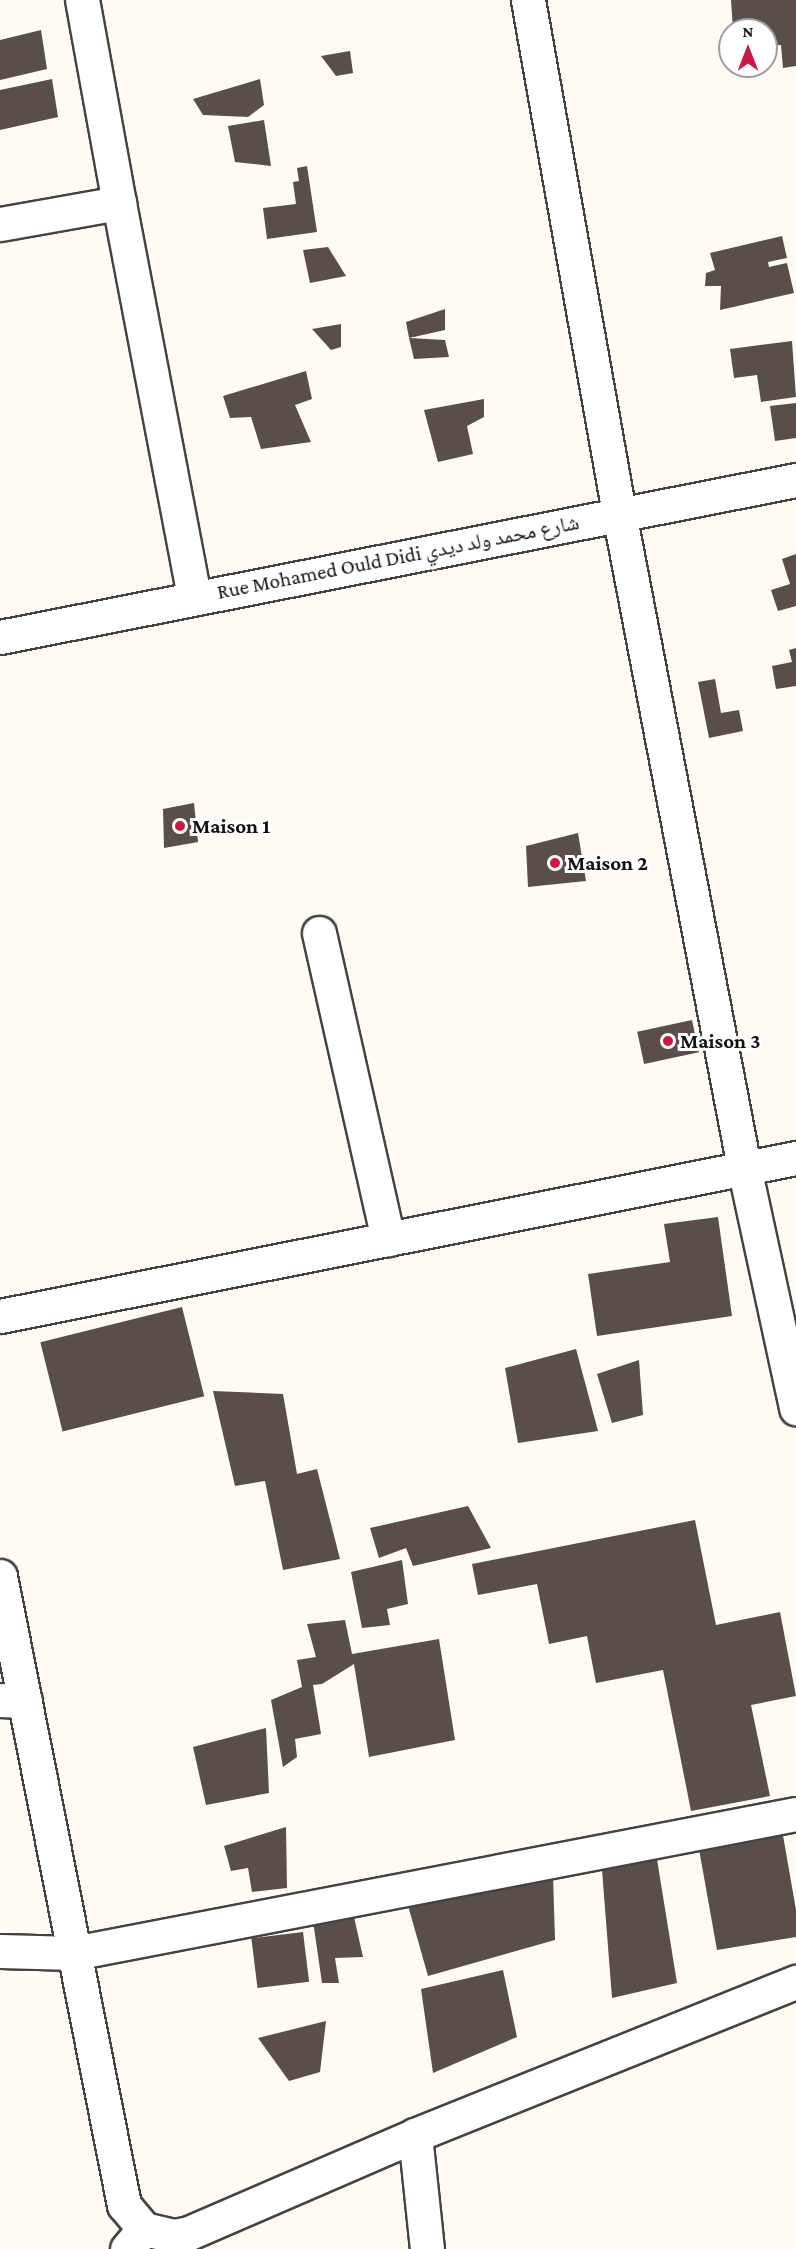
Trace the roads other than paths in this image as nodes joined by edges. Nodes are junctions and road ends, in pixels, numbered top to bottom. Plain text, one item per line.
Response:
1 (82, 0) edge
2 (528, 0) edge
3 (118, 203) junction
4 (0, 224) edge
5 (796, 480) edge
6 (619, 513) junction
7 (194, 598) junction
8 (0, 637) edge
9 (319, 933) dead end
10 (796, 1158) edge
11 (744, 1167) junction
12 (388, 1239) junction
13 (0, 1316) edge
14 (796, 1408) edge
15 (0, 1575) edge
16 (12, 1700) edge
17 (796, 1814) edge
18 (0, 1951) edge
19 (74, 1953) junction
20 (796, 1982) edge
21 (415, 2135) junction
22 (147, 2240) edge
23 (427, 2249) edge

1 - 3 street
2 - 6 street
3 - 4 street
3 - 7 street
5 - 6 street, Rue Mohamed Ould Didi شارع محمد ولد ديدي
6 - 7 street, Rue Mohamed Ould Didi شارع محمد ولد ديدي
6 - 11 street
7 - 8 street, Rue Mohamed Ould Didi شارع محمد ولد ديدي
9 - 12 street
10 - 11 street
11 - 12 street
11 - 14 street
12 - 13 street
15 - 16 street
16 - 19 street
17 - 19 street
18 - 19 street
19 - 22 street
20 - 21 street
21 - 22 street
21 - 23 street

